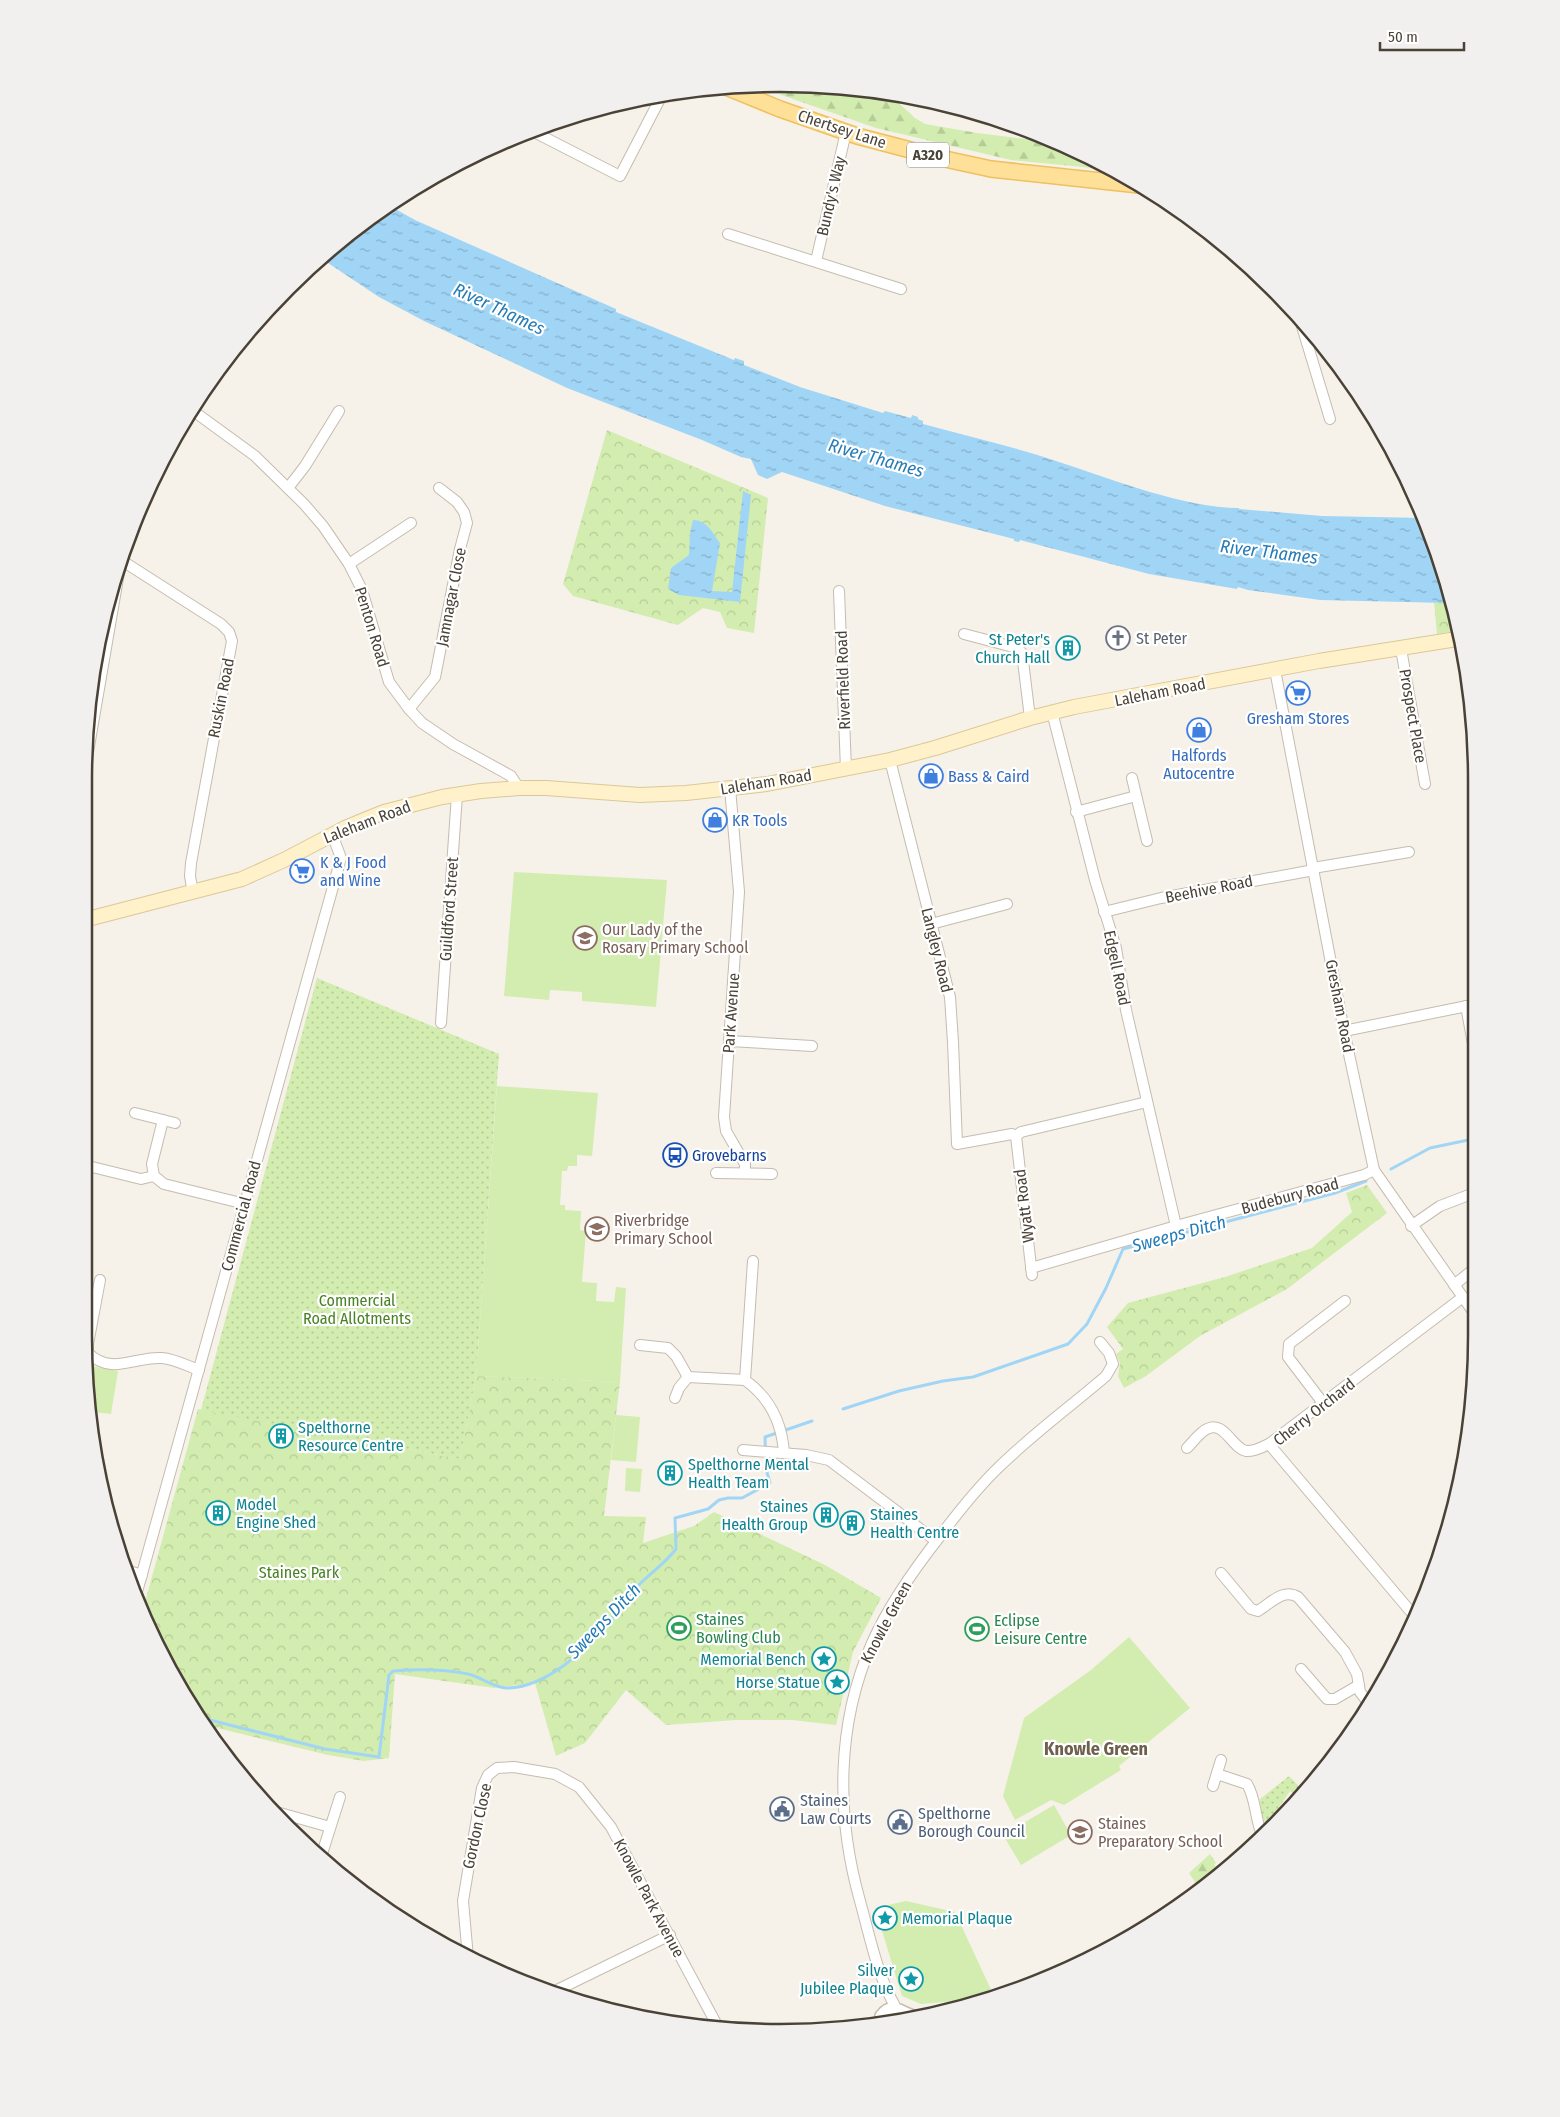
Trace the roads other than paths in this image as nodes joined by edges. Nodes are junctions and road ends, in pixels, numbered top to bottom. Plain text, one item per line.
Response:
1 (744, 94) edge
2 (658, 104) edge
3 (846, 132) junction
4 (541, 136) edge
5 (1120, 183) edge
6 (728, 234) dead end
7 (816, 261) junction
8 (902, 289) dead end
9 (1305, 337) edge
10 (339, 411) dead end
11 (198, 414) edge
12 (1330, 419) dead end
13 (288, 488) junction
14 (439, 488) dead end
15 (411, 523) dead end
16 (127, 564) edge
17 (350, 564) junction
18 (839, 591) dead end
19 (964, 634) dead end
20 (1453, 640) edge
21 (107, 642) edge
22 (1400, 649) junction
23 (1275, 670) junction
24 (97, 698) edge
25 (410, 709) junction
26 (1052, 712) junction
27 (1030, 718) junction
28 (890, 760) junction
29 (846, 769) junction
30 (1132, 778) dead end
31 (1425, 784) dead end
32 (519, 788) junction
33 (730, 788) junction
34 (457, 795) junction
35 (1136, 796) junction
36 (1076, 812) junction
37 (332, 834) junction
38 (1147, 841) dead end
39 (1409, 852) dead end
40 (1314, 869) junction
41 (192, 893) junction
42 (1007, 904) dead end
43 (1104, 912) junction
44 (92, 918) edge
45 (931, 924) junction
46 (1468, 1005) edge
47 (441, 1023) dead end
48 (1344, 1031) junction
49 (730, 1041) junction
50 (812, 1046) dead end
51 (1147, 1102) junction
52 (135, 1113) dead end
53 (163, 1120) junction
54 (175, 1124) dead end
55 (1016, 1136) junction
56 (92, 1167) edge
57 (1374, 1170) junction
58 (716, 1173) dead end
59 (745, 1173) junction
60 (772, 1174) dead end
61 (154, 1176) junction
62 (1468, 1195) edge
63 (244, 1204) junction
64 (1176, 1226) junction
65 (1411, 1226) junction
66 (752, 1261) dead end
67 (1032, 1271) joint
68 (1468, 1274) edge
69 (100, 1280) dead end
70 (1454, 1285) junction
71 (1463, 1297) junction
72 (92, 1300) edge
73 (95, 1301) junction
74 (1345, 1301) dead end
75 (1468, 1304) edge
76 (92, 1324) edge
77 (1100, 1342) dead end
78 (640, 1346) dead end
79 (93, 1358) edge
80 (199, 1370) junction
81 (688, 1377) junction
82 (745, 1380) junction
83 (675, 1398) dead end
84 (1323, 1403) junction
85 (1269, 1444) junction
86 (1187, 1448) dead end
87 (747, 1450) dead end
88 (784, 1453) junction
89 (936, 1541) junction
90 (135, 1573) edge
91 (1221, 1573) dead end
92 (142, 1575) junction
93 (139, 1585) edge
94 (1410, 1611) edge
95 (1301, 1669) dead end
96 (1358, 1685) junction
97 (1365, 1698) edge
98 (1221, 1760) dead end
99 (1217, 1774) junction
100 (567, 1779) joint
101 (1213, 1786) dead end
102 (340, 1797) dead end
103 (287, 1816) edge
104 (330, 1827) junction
105 (1259, 1829) edge
106 (323, 1850) edge
107 (670, 1935) junction
108 (467, 1949) edge
109 (560, 1988) edge
110 (894, 2015) edge
111 (715, 2021) edge

1 - 3 main road, Chertsey Lane / A320
2 - 4 street
3 - 5 main road, Chertsey Lane / A320
3 - 7 street, Bundy's Way
6 - 7 street
7 - 8 street
9 - 12 street
10 - 13 street
11 - 13 street, Penton Road
13 - 17 street, Penton Road
14 - 25 street, Jamnagar Close
15 - 17 street
16 - 41 street, Ruskin Road
17 - 25 street, Penton Road
18 - 29 street, Riverfield Road
19 - 27 street
20 - 22 main road, Laleham Road
21 - 24 street
22 - 23 main road, Laleham Road
22 - 31 street, Prospect Place
23 - 26 main road, Laleham Road
23 - 40 street, Gresham Road
25 - 32 street, Penton Road
26 - 27 main road, Laleham Road
26 - 36 street, Edgell Road
27 - 28 main road, Laleham Road
28 - 29 main road, Laleham Road
28 - 45 street, Langley Road
29 - 33 main road, Laleham Road
30 - 35 street
32 - 33 main road, Laleham Road
32 - 34 main road, Laleham Road
33 - 49 street, Park Avenue
34 - 37 main road, Laleham Road
34 - 47 street, Guildford Street
35 - 36 street
35 - 38 street
36 - 43 street, Edgell Road
37 - 41 main road, Laleham Road
37 - 63 street, Commercial Road
39 - 40 street, Beehive Road
40 - 43 street, Beehive Road
40 - 48 street, Gresham Road
41 - 44 main road, Laleham Road
42 - 45 street
43 - 51 street, Edgell Road
45 - 55 street, Langley Road
46 - 48 street
48 - 57 street, Gresham Road
49 - 50 street
49 - 59 street, Park Avenue
51 - 55 street
51 - 64 street, Edgell Road
52 - 53 street
53 - 54 street
53 - 61 street
55 - 67 street, Wyatt Road
56 - 61 street
57 - 64 street, Budebury Road
57 - 65 street, Gresham Road
58 - 59 street
59 - 60 street
61 - 63 street
62 - 65 street
63 - 80 street, Commercial Road
64 - 67 street, Budebury Road
65 - 70 street, Gresham Road
66 - 82 street
68 - 70 street
69 - 73 street
70 - 71 street, Gresham Road
71 - 75 street, Gresham Road
71 - 84 street, Cherry Orchard
72 - 73 street
73 - 76 street
74 - 84 street
77 - 89 street, Knowle Green
78 - 81 street
79 - 80 street
80 - 92 street, Commercial Road
81 - 82 street
81 - 83 street
82 - 88 street
84 - 85 street, Cherry Orchard
85 - 86 street
85 - 94 street, Cherry Orchard
87 - 88 street
88 - 89 street
89 - 110 street, Knowle Green
90 - 92 street
91 - 96 street
92 - 93 street, Commercial Road
95 - 96 street
96 - 97 street
98 - 99 street
99 - 101 street
99 - 105 street
100 - 107 street, Knowle Park Avenue
100 - 108 street, Gordon Close
102 - 104 street
103 - 104 street
104 - 106 street
107 - 109 street
107 - 111 street, Knowle Park Avenue

